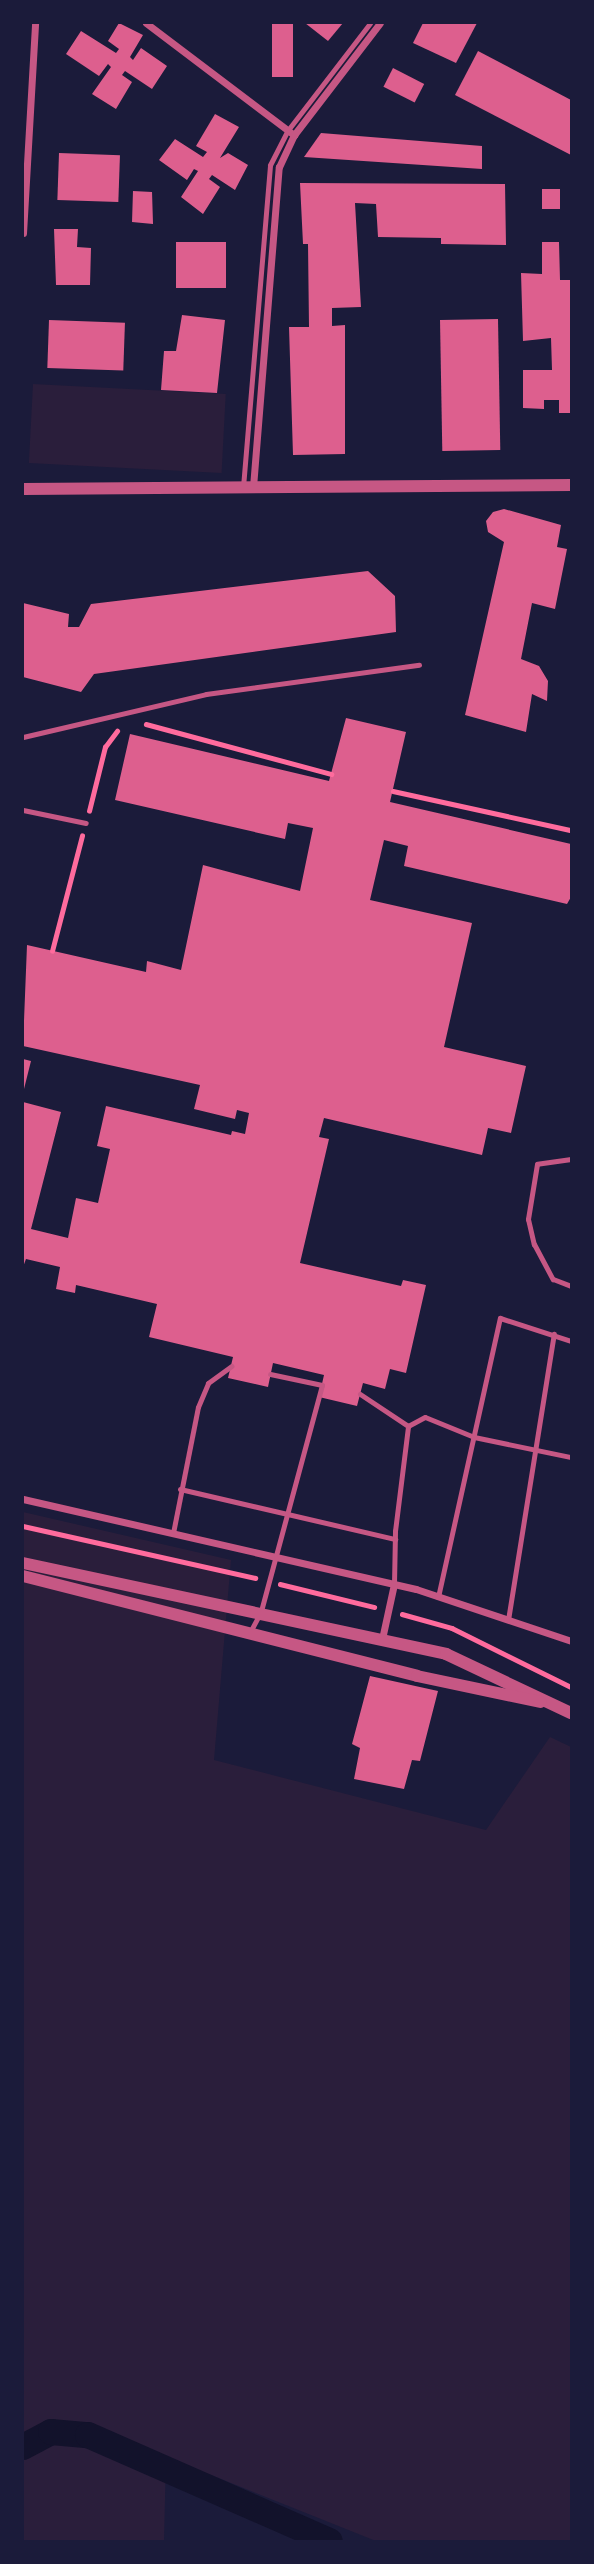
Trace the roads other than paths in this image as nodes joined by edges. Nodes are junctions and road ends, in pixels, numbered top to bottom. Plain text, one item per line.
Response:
1 (35, 23) edge
2 (146, 23) edge
3 (370, 23) edge
4 (380, 23) edge
5 (291, 133) junction
6 (23, 233) edge
7 (571, 485) edge
8 (248, 487) junction
9 (23, 489) edge
10 (419, 665) dead end
11 (23, 737) edge
12 (23, 810) edge
13 (86, 822) road end
14 (571, 1159) edge
15 (571, 1286) edge
16 (554, 1334) junction
17 (571, 1341) edge
18 (231, 1366) dead end
19 (270, 1374) dead end
20 (360, 1394) dead end
21 (408, 1426) junction
22 (474, 1437) junction
23 (535, 1449) junction
24 (571, 1457) edge
25 (180, 1489) junction
26 (23, 1499) edge
27 (288, 1513) junction
28 (173, 1533) junction
29 (395, 1539) junction
30 (275, 1555) junction
31 (23, 1563) edge
32 (23, 1576) edge
33 (394, 1584) junction
34 (438, 1597) junction
35 (261, 1611) junction
36 (508, 1619) junction
37 (249, 1633) junction
38 (382, 1639) junction
39 (571, 1641) edge
40 (554, 1704) junction
41 (571, 1713) edge

1 - 6 street
2 - 5 street
3 - 5 lane
4 - 5 street
5 - 8 street
7 - 8 street
8 - 9 street
10 - 11 lane
12 - 13 lane
14 - 15 lane
16 - 17 lane
16 - 22 lane
16 - 23 lane
18 - 25 lane
19 - 27 lane
20 - 21 lane
21 - 22 lane
21 - 29 lane
22 - 23 lane
22 - 34 lane
23 - 24 lane
23 - 36 lane
25 - 27 lane
25 - 28 lane
26 - 28 street
27 - 29 lane
27 - 30 lane
28 - 30 street
29 - 33 lane
30 - 33 street
30 - 35 lane
31 - 35 street
32 - 37 street
33 - 34 street
33 - 38 street
34 - 36 street
35 - 37 lane
35 - 38 street
36 - 39 street
37 - 40 street
38 - 40 street
40 - 41 street

